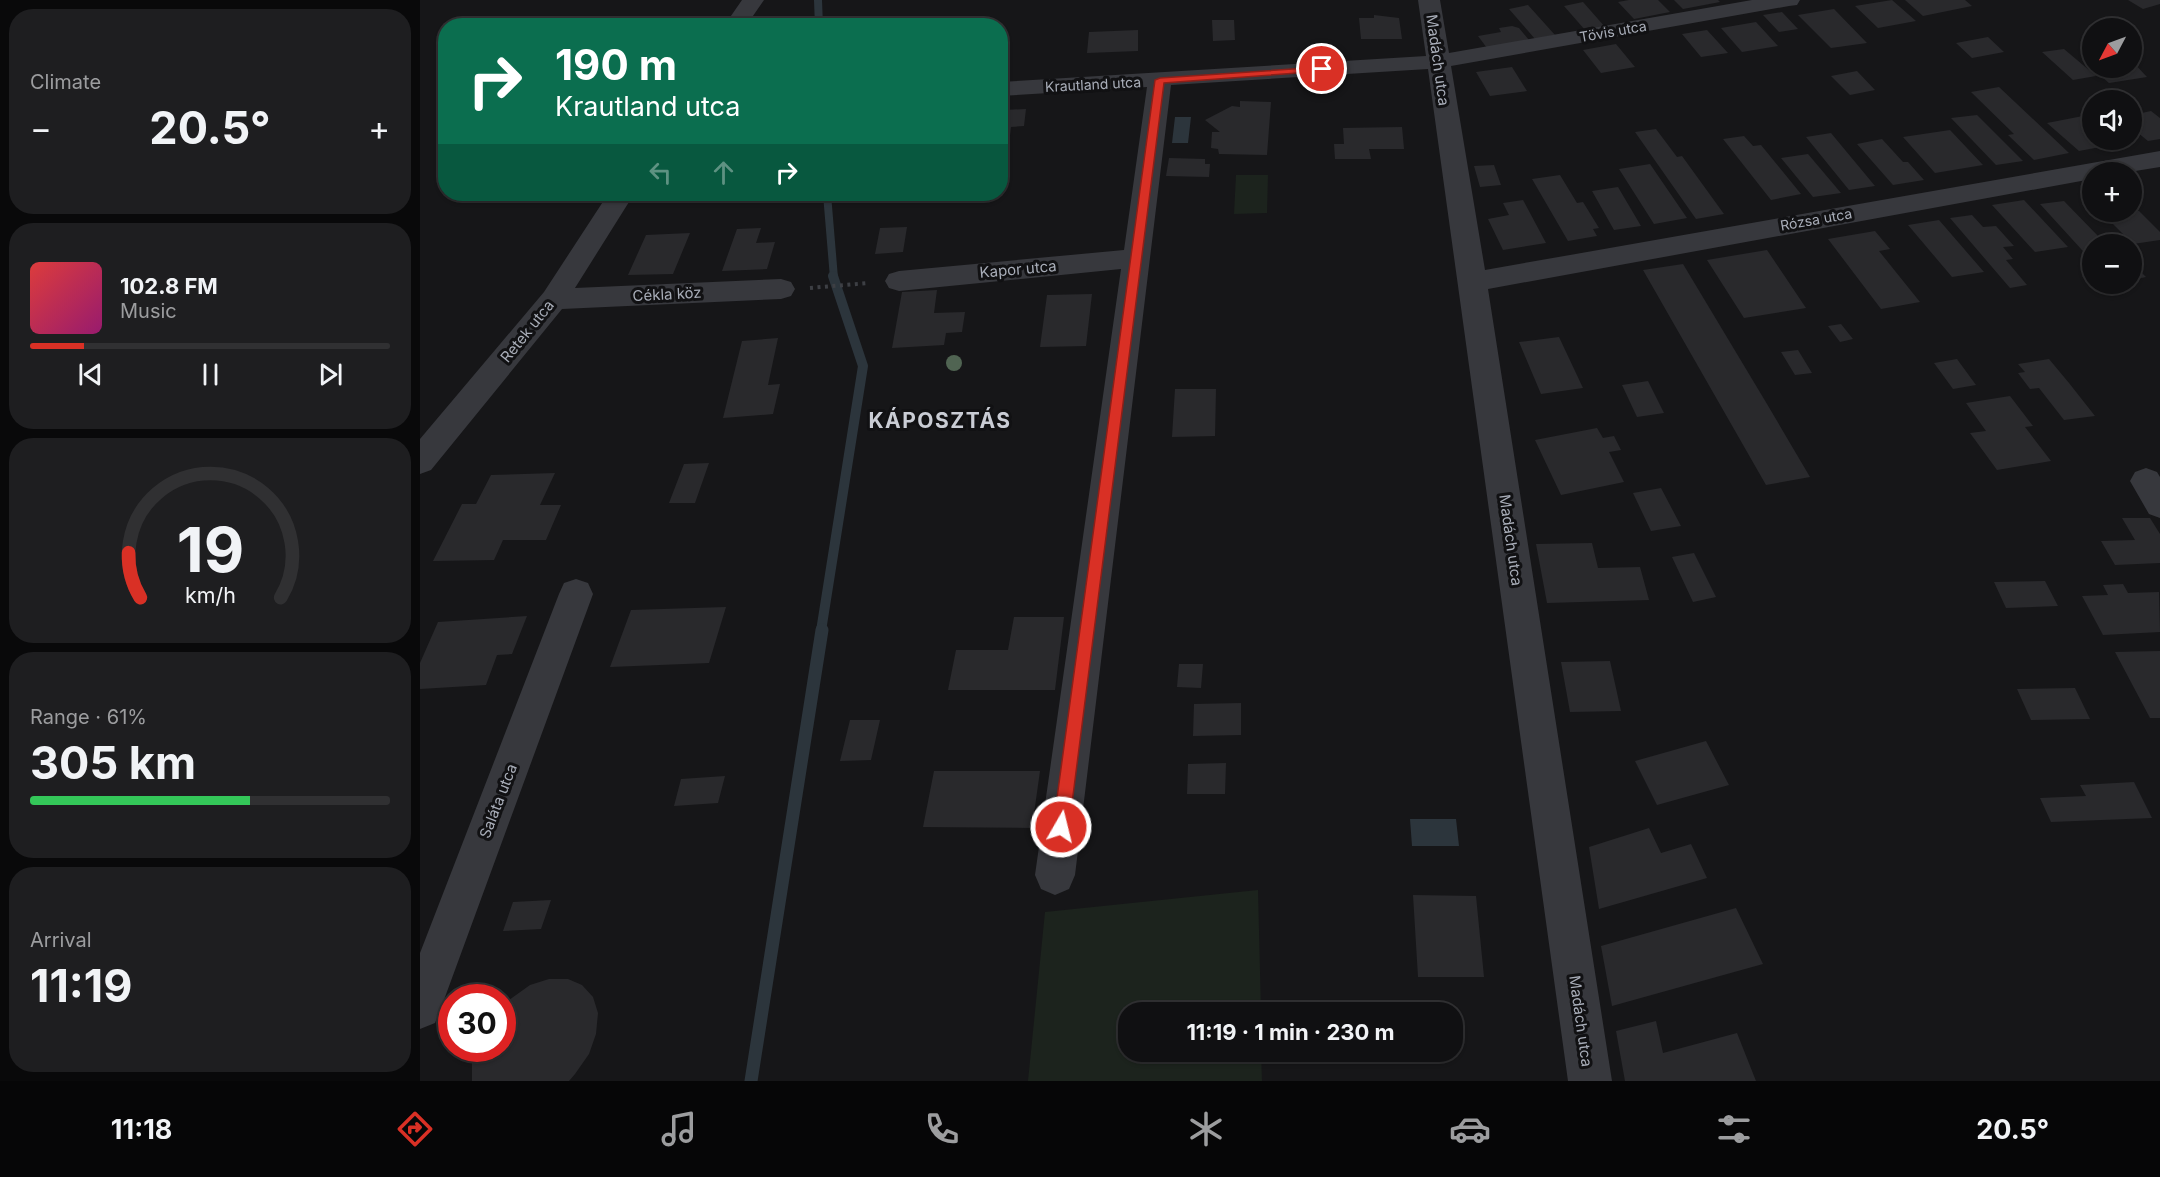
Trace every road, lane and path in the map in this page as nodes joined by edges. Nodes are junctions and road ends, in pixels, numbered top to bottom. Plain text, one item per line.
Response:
1 (753, 0) edge
2 (1429, 0) edge
3 (1789, 0) edge
4 (741, 18) edge
5 (1437, 62) junction
6 (1160, 80) junction
7 (1008, 89) edge
8 (2160, 159) edge
9 (617, 201) edge
10 (1137, 258) junction
11 (899, 281) dead end
12 (1473, 282) junction
13 (861, 283) dead end
14 (794, 288) joint
15 (554, 299) junction
16 (420, 461) edge
17 (576, 594) dead end
18 (1055, 875) dead end
19 (420, 1008) edge
20 (1590, 1081) edge

1 - 4 street
2 - 5 street, Madách utca
3 - 5 street, Tövis utca
5 - 6 street, Krautland utca
5 - 12 street, Madách utca
6 - 7 street, Krautland utca
6 - 10 street
8 - 12 street, Rózsa utca
9 - 15 street, Retek utca
10 - 11 street, Kapor utca
10 - 18 street
12 - 20 street, Madách utca
13 - 14 path
14 - 15 street, Cékla köz
15 - 16 street, Retek utca
17 - 19 street, Saláta utca

